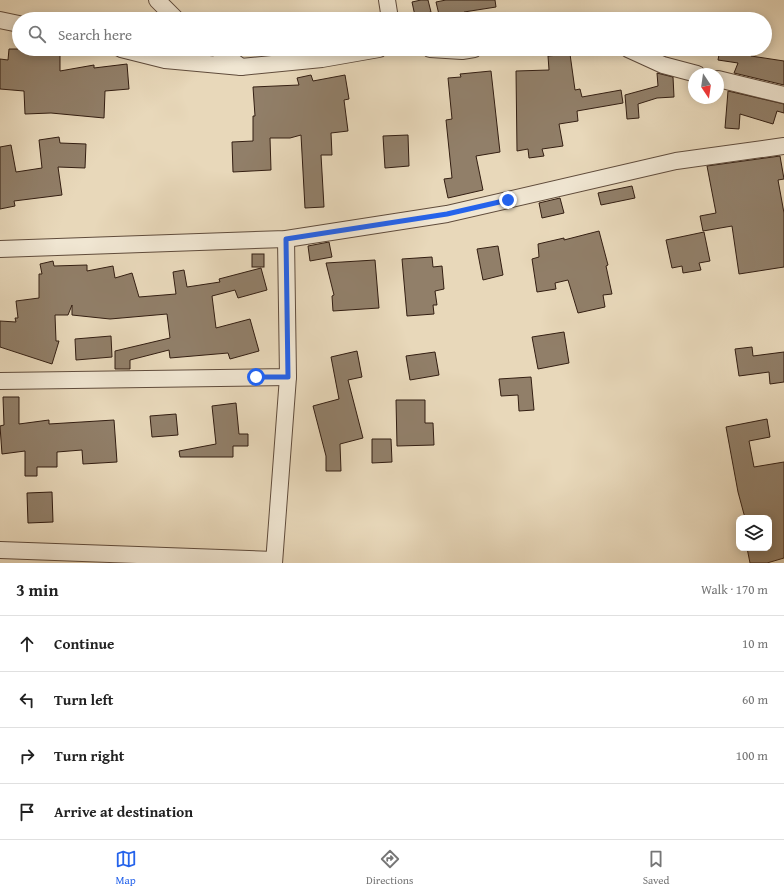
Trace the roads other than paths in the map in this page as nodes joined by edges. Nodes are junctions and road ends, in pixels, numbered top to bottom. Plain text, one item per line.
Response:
1 (157, 0) edge
2 (387, 0) edge
3 (169, 12) edge
4 (389, 12) edge
5 (0, 20) edge
6 (12, 23) edge
7 (149, 56) edge
8 (226, 56) edge
9 (339, 56) edge
10 (642, 56) edge
11 (241, 67) junction
12 (688, 72) edge
13 (724, 80) edge
14 (784, 95) edge
15 (784, 146) edge
16 (286, 239) junction
17 (0, 249) edge
18 (288, 377) junction
19 (0, 381) edge
20 (0, 550) edge
21 (274, 562) edge

1 - 3 street
2 - 4 street
5 - 6 street
7 - 11 street
8 - 11 street
9 - 11 street
10 - 12 street
13 - 14 street
15 - 16 street
16 - 17 street
16 - 18 street
18 - 19 street
18 - 21 street
20 - 21 street

